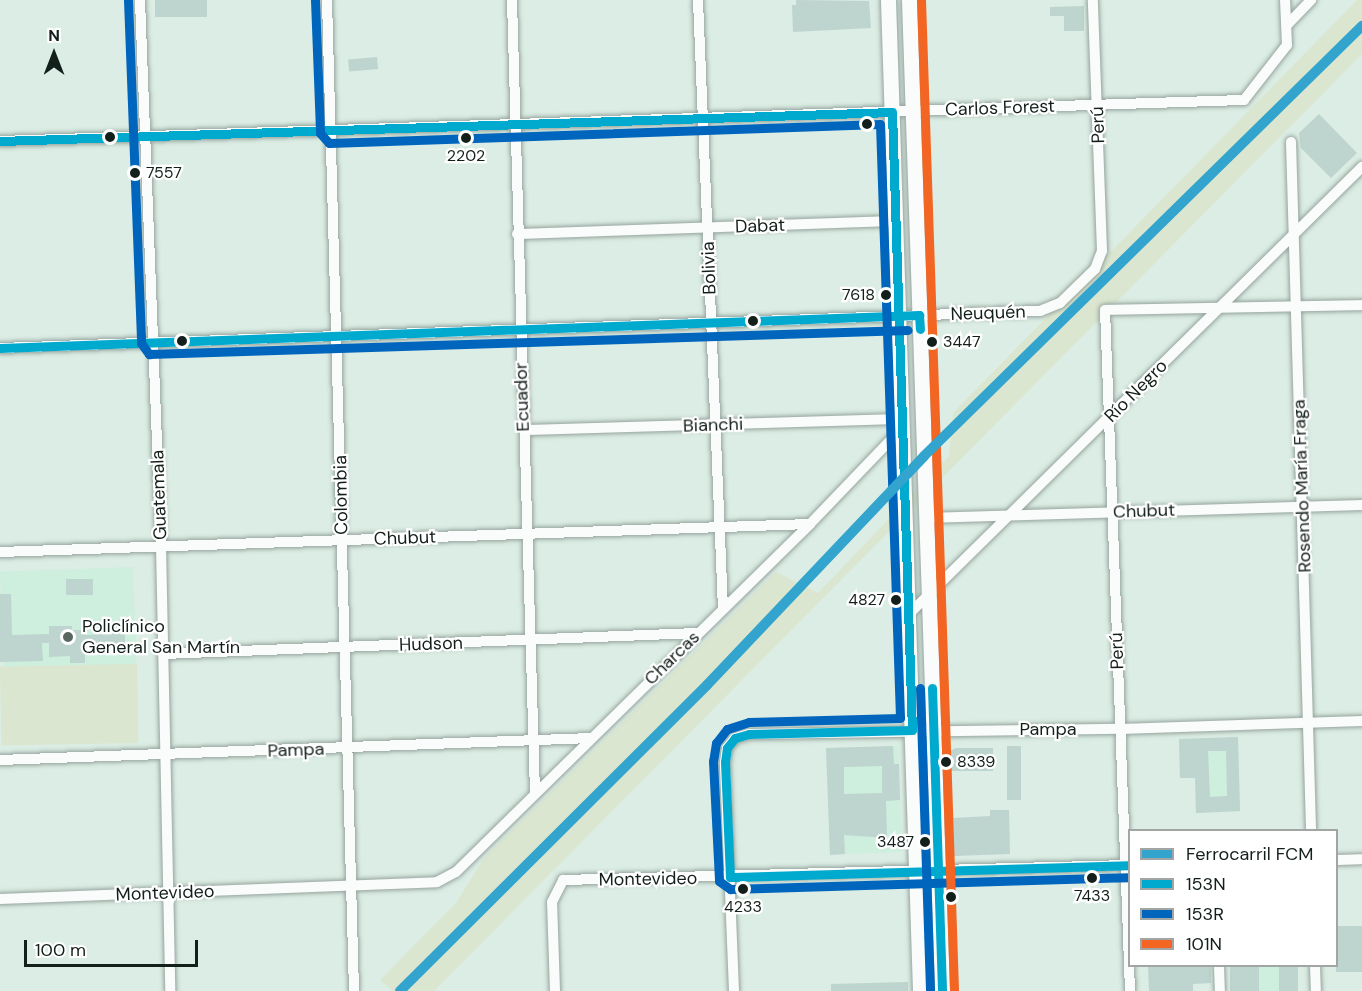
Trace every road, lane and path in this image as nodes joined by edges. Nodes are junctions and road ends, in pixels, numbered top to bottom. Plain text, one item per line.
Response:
1 (140, 0) edge
2 (327, 0) edge
3 (512, 0) edge
4 (698, 0) edge
5 (888, 0) edge
6 (909, 0) edge
7 (1093, 0) edge
8 (1285, 0) edge
9 (1311, 0) edge
10 (1287, 25) junction
11 (1097, 105) junction
12 (913, 111) junction
13 (892, 112) junction
14 (704, 118) junction
15 (517, 125) junction
16 (332, 131) junction
17 (145, 136) junction
18 (0, 141) edge
19 (1291, 142) dead end
20 (1362, 167) edge
21 (895, 221) junction
22 (707, 227) junction
23 (518, 234) junction
24 (1294, 235) junction
25 (1362, 305) edge
26 (1296, 306) junction
27 (1219, 309) junction
28 (1040, 311) joint
29 (919, 315) junction
30 (898, 316) junction
31 (711, 323) junction
32 (520, 330) junction
33 (337, 336) junction
34 (153, 343) junction
35 (0, 348) edge
36 (1109, 418) junction
37 (902, 424) junction
38 (715, 425) junction
39 (524, 430) junction
40 (1362, 505) edge
41 (1302, 506) junction
42 (1112, 512) junction
43 (1007, 516) junction
44 (926, 518) junction
45 (810, 524) junction
46 (719, 528) junction
47 (527, 534) junction
48 (342, 540) junction
49 (161, 546) junction
50 (0, 552) edge
51 (930, 593) junction
52 (723, 608) junction
53 (908, 615) junction
54 (698, 633) junction
55 (530, 641) junction
56 (345, 647) junction
57 (163, 654) junction
58 (1362, 721) edge
59 (1308, 722) junction
60 (933, 729) junction
61 (1120, 729) junction
62 (912, 730) junction
63 (591, 738) junction
64 (533, 742) junction
65 (348, 748) junction
66 (165, 754) junction
67 (0, 760) edge
68 (535, 793) junction
69 (1311, 829) edge
70 (1362, 859) edge
71 (1338, 860) edge
72 (1127, 865) edge
73 (938, 870) junction
74 (916, 871) junction
75 (730, 877) junction
76 (437, 882) joint
77 (351, 886) junction
78 (168, 892) junction
79 (0, 899) edge
80 (1128, 907) edge
81 (1129, 967) edge
82 (1220, 967) edge
83 (1315, 967) edge
84 (170, 991) edge
85 (354, 991) edge
86 (555, 991) edge
87 (734, 991) edge
88 (920, 991) edge
89 (942, 991) edge
90 (1130, 991) edge
91 (1220, 991) edge
92 (1316, 991) edge

1 - 17 street, Guatemala
2 - 16 street, Colombia
3 - 15 street, Ecuador
4 - 14 street, Bolivia
5 - 13 main road
6 - 12 main road
7 - 11 street, Perú
8 - 10 street
9 - 10 street
10 - 11 street, Carlos Forest
11 - 12 street, Carlos Forest
11 - 28 street, Perú
12 - 13 street, Carlos Forest
12 - 29 main road
13 - 14 street, Carlos Forest
13 - 21 main road
14 - 15 street, Carlos Forest
14 - 22 street, Bolivia
15 - 16 street, Carlos Forest
15 - 23 street, Ecuador
16 - 17 street, Carlos Forest
16 - 33 street, Colombia
17 - 18 street, Carlos Forest
17 - 34 street, Guatemala
19 - 24 street, Rosendo María Fraga
20 - 24 street, Río Negro
21 - 22 street, Dabat
21 - 30 main road
22 - 23 street, Dabat
22 - 31 street, Bolivia
23 - 32 street, Ecuador
24 - 26 street, Rosendo María Fraga
24 - 27 street, Río Negro
25 - 26 street
26 - 27 street
26 - 41 street, Rosendo María Fraga
27 - 36 street, Río Negro
27 - 36 street, Perú
28 - 29 street, Neuquén
29 - 30 street, Neuquén
29 - 44 main road
30 - 31 street, Neuquén
30 - 37 main road
31 - 32 street, Neuquén
31 - 38 street, Bolivia
32 - 33 street, Neuquén
32 - 39 street, Ecuador
33 - 34 street, Neuquén
33 - 48 street, Colombia
34 - 35 street, Neuquén
34 - 49 street, Guatemala
36 - 42 street, Perú
36 - 43 street, Río Negro
37 - 38 street, Bianchi
37 - 45 street, Charcas
37 - 53 main road
38 - 39 street, Bianchi
38 - 46 street, Bolivia
39 - 47 street, Ecuador
40 - 41 street, Chubut
41 - 42 street, Chubut
41 - 59 street, Rosendo María Fraga
42 - 43 street, Chubut
42 - 61 street, Perú
43 - 44 street, Chubut
43 - 51 street, Río Negro
44 - 51 main road
45 - 46 street, Chubut
45 - 52 street, Charcas
46 - 47 street, Chubut
46 - 52 street, Bolivia
47 - 48 street, Chubut
47 - 55 street, Ecuador
48 - 49 street, Chubut
48 - 56 street, Colombia
49 - 50 street, Chubut
49 - 57 street, Guatemala
51 - 53 street, Río Negro
51 - 60 main road
52 - 54 street, Charcas
53 - 62 main road
54 - 55 street, Hudson
54 - 63 street, Charcas
55 - 56 street, Hudson
55 - 64 street, Ecuador
56 - 57 street, Hudson
56 - 65 street, Colombia
57 - 66 street, Guatemala
58 - 59 street, Pampa
59 - 61 street, Pampa
59 - 69 street, Rosendo María Fraga
60 - 61 street, Pampa
60 - 62 street, Pampa
60 - 73 main road
61 - 72 street, Perú
62 - 74 main road
62 - 75 street, Pampa
63 - 64 street, Pampa
63 - 68 street, Charcas
64 - 65 street, Pampa
64 - 68 street, Ecuador
65 - 66 street, Pampa
65 - 77 street, Colombia
66 - 67 street, Pampa
66 - 78 street, Guatemala
68 - 76 street, Charcas
70 - 71 street
72 - 73 street, Montevideo
72 - 80 street, Perú
73 - 74 street, Montevideo
73 - 89 main road
74 - 75 street, Montevideo
74 - 88 main road
75 - 86 street, Montevideo
75 - 87 street
76 - 77 street, Montevideo
77 - 78 street, Montevideo
77 - 85 street, Colombia
78 - 79 street, Montevideo
78 - 84 street, Guatemala
81 - 90 street, Perú
82 - 91 street
83 - 92 street

